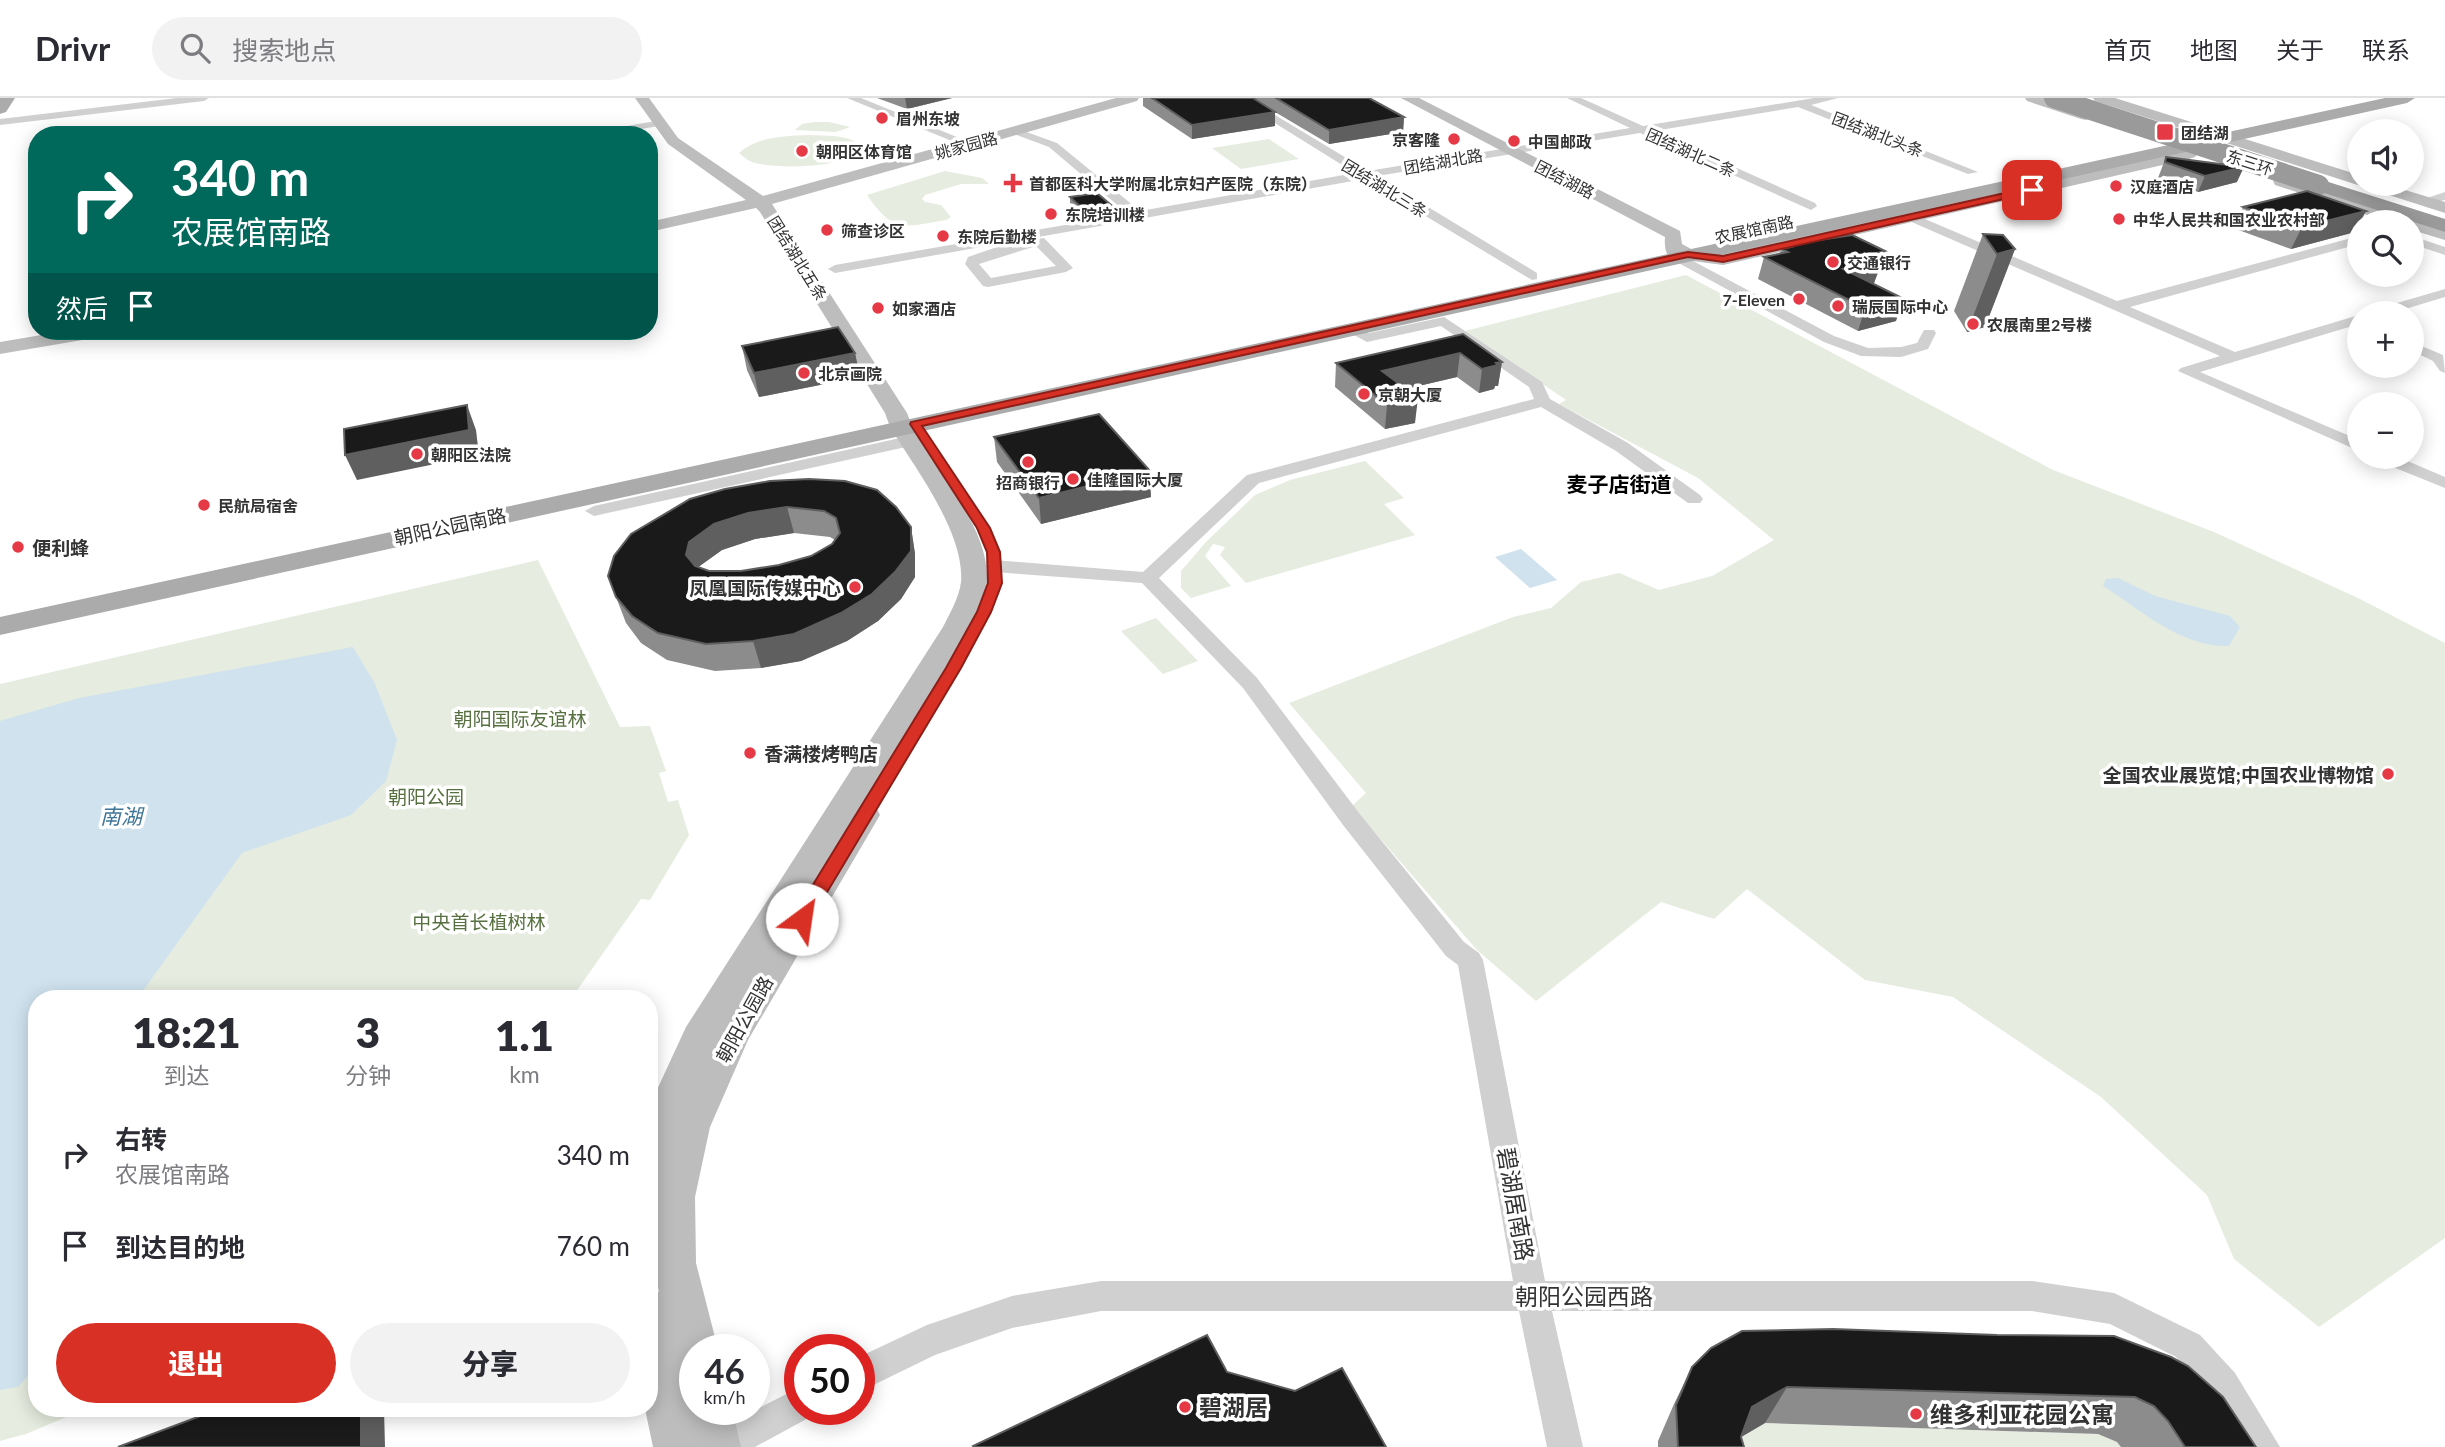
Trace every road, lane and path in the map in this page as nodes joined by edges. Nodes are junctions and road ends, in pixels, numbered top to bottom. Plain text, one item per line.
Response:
1 (6, 98) edge
2 (204, 98) edge
3 (642, 98) edge
4 (852, 98) edge
5 (1132, 98) edge
6 (1240, 98) edge
7 (1408, 98) edge
8 (1572, 98) edge
9 (1784, 98) edge
10 (1833, 98) edge
11 (2032, 98) edge
12 (2361, 98) edge
13 (2407, 98) edge
14 (2104, 99) edge
15 (2065, 102) edge
16 (1799, 104) junction
17 (0, 108) edge
18 (0, 122) edge
19 (661, 123) junction
20 (641, 126) edge
21 (1639, 129) junction
22 (1015, 131) junction
23 (2207, 131) junction
24 (2226, 138) junction
25 (2161, 141) junction
26 (968, 144) junction
27 (2187, 149) junction
28 (1509, 150) junction
29 (1972, 172) dead end
30 (1364, 175) junction
31 (2274, 178) junction
32 (2323, 178) junction
33 (2347, 179) edge
34 (2408, 196) edge
35 (2445, 196) edge
36 (2424, 201) junction
37 (760, 202) junction
38 (1811, 206) dead end
39 (2445, 208) edge
40 (2370, 210) edge
41 (1136, 215) junction
42 (1911, 217) junction
43 (2445, 218) edge
44 (658, 225) edge
45 (2445, 226) edge
46 (2424, 228) edge
47 (658, 233) edge
48 (2445, 235) edge
49 (2347, 243) edge
50 (1004, 244) junction
51 (2424, 244) edge
52 (2445, 251) edge
53 (1680, 252) junction
54 (835, 269) dead end
55 (1532, 276) junction
56 (2445, 293) edge
57 (2418, 301) edge
58 (2116, 306) junction
59 (2347, 322) edge
60 (1350, 329) junction
61 (1929, 333) dead end
62 (28, 334) edge
63 (0, 339) edge
64 (47, 340) edge
65 (0, 348) edge
66 (2424, 352) edge
67 (2232, 356) junction
68 (2445, 368) edge
69 (1543, 402) junction
70 (905, 427) junction
71 (2347, 441) edge
72 (2445, 464) edge
73 (2412, 469) edge
74 (2421, 473) junction
75 (2445, 483) edge
76 (1694, 499) dead end
77 (544, 506) junction
78 (594, 511) joint
79 (994, 566) junction
80 (1148, 578) junction
81 (0, 606) edge
82 (0, 626) edge
83 (1470, 960) joint
84 (658, 1132) edge
85 (1532, 1296) junction
86 (691, 1334) edge
87 (658, 1354) edge
88 (875, 1367) edge
89 (784, 1412) edge
90 (712, 1425) edge
91 (677, 1447) edge
92 (718, 1447) edge
93 (1565, 1447) edge
94 (2262, 1447) edge

1 - 17 main road
2 - 18 street
3 - 19 street, 团结湖北五条
4 - 26 street
5 - 22 street, 姚家园路
6 - 30 street, 团结湖北三条
7 - 28 street, 团结湖路
8 - 21 street, 团结湖北二条
9 - 16 street, 团结湖北头条
10 - 16 street, 团结湖北路
11 - 15 street
12 - 23 main road, 农展馆南路
13 - 24 main road
14 - 15 street
14 - 23 street
15 - 25 street
15 - 32 highway, 东三环, bridge
16 - 21 street, 团结湖北路
16 - 29 street, 团结湖北头条
19 - 20 street
19 - 37 street, 团结湖北五条
21 - 28 street, 团结湖北路
21 - 38 street, 团结湖北二条
22 - 26 street, 姚家园路
22 - 41 street
23 - 24 street
23 - 25 main road, 农展馆南路
24 - 27 main road
24 - 32 street
25 - 27 street
25 - 53 main road, 农展馆南路
26 - 37 street, 姚家园路
27 - 31 street
27 - 42 street, 农展馆南路
27 - 53 main road, 农展馆南路
28 - 30 street, 团结湖北路
28 - 53 street, 团结湖路
30 - 41 street, 团结湖北路
30 - 55 street, 团结湖北三条
31 - 32 street
31 - 40 street
32 - 33 street
32 - 43 highway, 东三环
32 - 45 highway, 东三环
34 - 36 street
35 - 36 street
36 - 39 street
37 - 44 street, 姚家园路
37 - 47 street, 姚家园路
37 - 70 street, 团结湖北五条
41 - 50 street, 团结湖北路
42 - 53 street, 农展馆南路
42 - 58 street
46 - 48 street
49 - 58 street
50 - 50 street
50 - 54 street
51 - 52 street
53 - 55 main road, 农展馆南路
53 - 60 main road, 农展馆南路
53 - 61 street
55 - 70 main road, 农展馆南路
56 - 57 street
58 - 67 street
59 - 67 street
60 - 69 street
60 - 70 main road, 农展馆南路
62 - 63 street
64 - 65 street
66 - 68 street
67 - 71 street
69 - 76 street
69 - 80 street
70 - 77 main road, 朝阳公园南路
70 - 78 street
70 - 79 street, 朝阳公园路
70 - 81 main road, 朝阳公园南路
70 - 84 street, 朝阳公园路
72 - 74 street
73 - 74 street
74 - 75 street
77 - 78 main road
77 - 82 main road, 朝阳公园南路
79 - 80 street
79 - 86 street, 朝阳公园路
80 - 83 street
83 - 85 street, 碧湖居南路
85 - 88 street, 朝阳公园西路
85 - 93 street, 碧湖居南路
85 - 94 street, 朝阳公园西路
87 - 91 street
89 - 92 street
90 - 92 street

